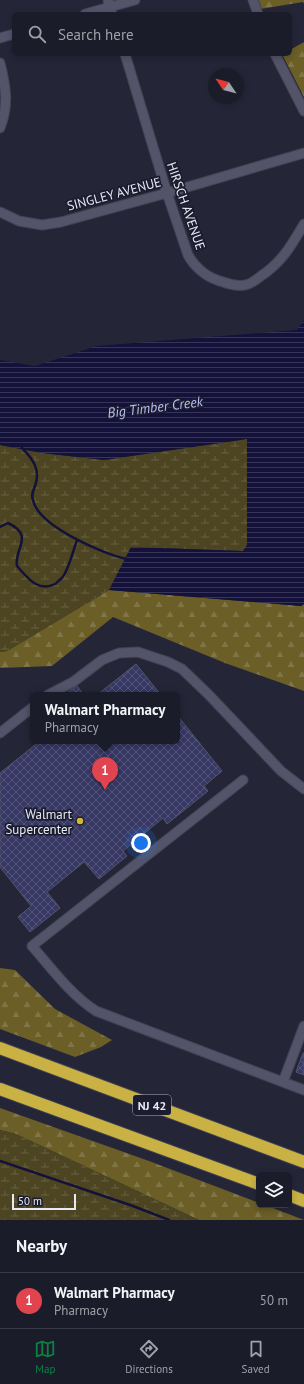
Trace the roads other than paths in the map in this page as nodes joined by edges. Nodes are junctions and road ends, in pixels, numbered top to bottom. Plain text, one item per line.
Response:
1 (135, 0) edge
2 (253, 0) edge
3 (110, 7) edge
4 (92, 12) edge
5 (257, 12) edge
6 (12, 35) edge
7 (0, 38) edge
8 (126, 56) edge
9 (276, 56) edge
10 (0, 63) edge
11 (304, 111) edge
12 (0, 128) edge
13 (304, 152) edge
14 (167, 194) junction
15 (0, 212) edge
16 (304, 224) edge
17 (54, 692) edge
18 (30, 709) edge
19 (0, 732) edge
20 (243, 780) dead end
21 (304, 789) edge
22 (304, 1026) edge
23 (0, 1048) edge
24 (283, 1082) junction
25 (0, 1089) edge
26 (304, 1090) edge
27 (304, 1162) edge
28 (256, 1183) edge
29 (292, 1196) edge
30 (304, 1201) edge

1 - 3 street
2 - 5 street
3 - 4 street
6 - 7 street
8 - 14 street, HIRSCH AVENUE
9 - 11 street
10 - 12 street
13 - 14 street, SINGLEY AVENUE
14 - 15 street, SINGLEY AVENUE
14 - 16 street, HIRSCH AVENUE
17 - 21 street
18 - 19 street
20 - 24 street
22 - 24 street
23 - 27 highway, NJ 42
24 - 26 street
25 - 28 highway
29 - 30 highway

